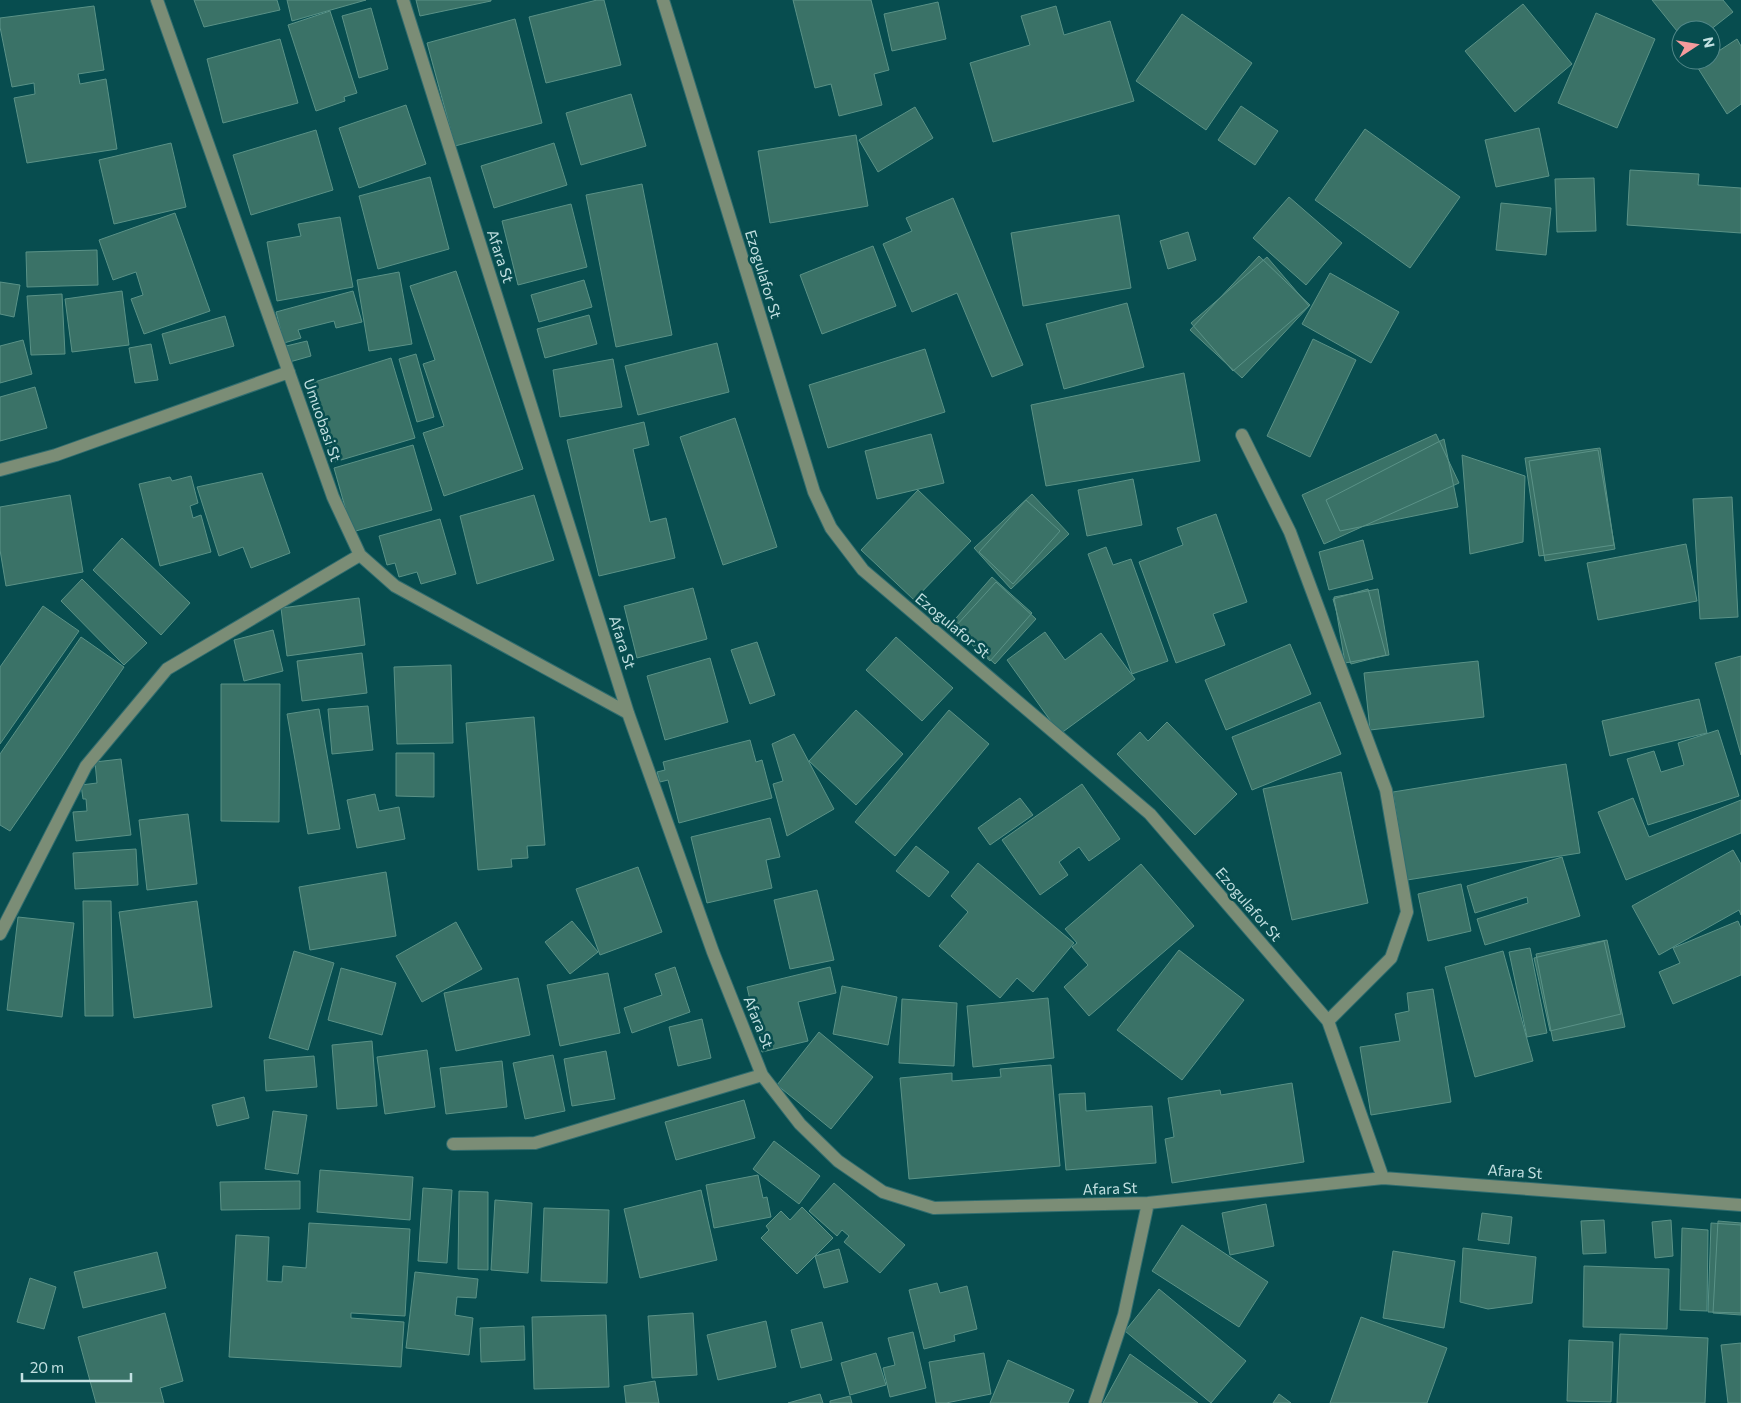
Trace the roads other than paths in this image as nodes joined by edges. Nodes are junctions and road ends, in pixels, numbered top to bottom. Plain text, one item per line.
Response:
1 (157, 0) edge
2 (403, 0) edge
3 (663, 0) edge
4 (289, 372) junction
5 (1242, 435) dead end
6 (0, 470) edge
7 (360, 555) junction
8 (628, 713) junction
9 (0, 934) edge
10 (1328, 1021) junction
11 (762, 1075) junction
12 (453, 1144) dead end
13 (1383, 1178) junction
14 (1148, 1203) junction
15 (1741, 1205) edge
16 (1095, 1403) edge

1 - 4 street, Umuobasi St
2 - 8 street, Afara St
3 - 10 street, Ezogulafor St
4 - 6 street
4 - 7 street, Umuobasi St
5 - 10 street
7 - 8 street, Umuobasi St
7 - 9 street
8 - 11 street, Afara St
10 - 13 street, Ezogulafor St
11 - 12 street
11 - 14 street, Afara St
13 - 14 street, Afara St
13 - 15 street, Afara St
14 - 16 street

